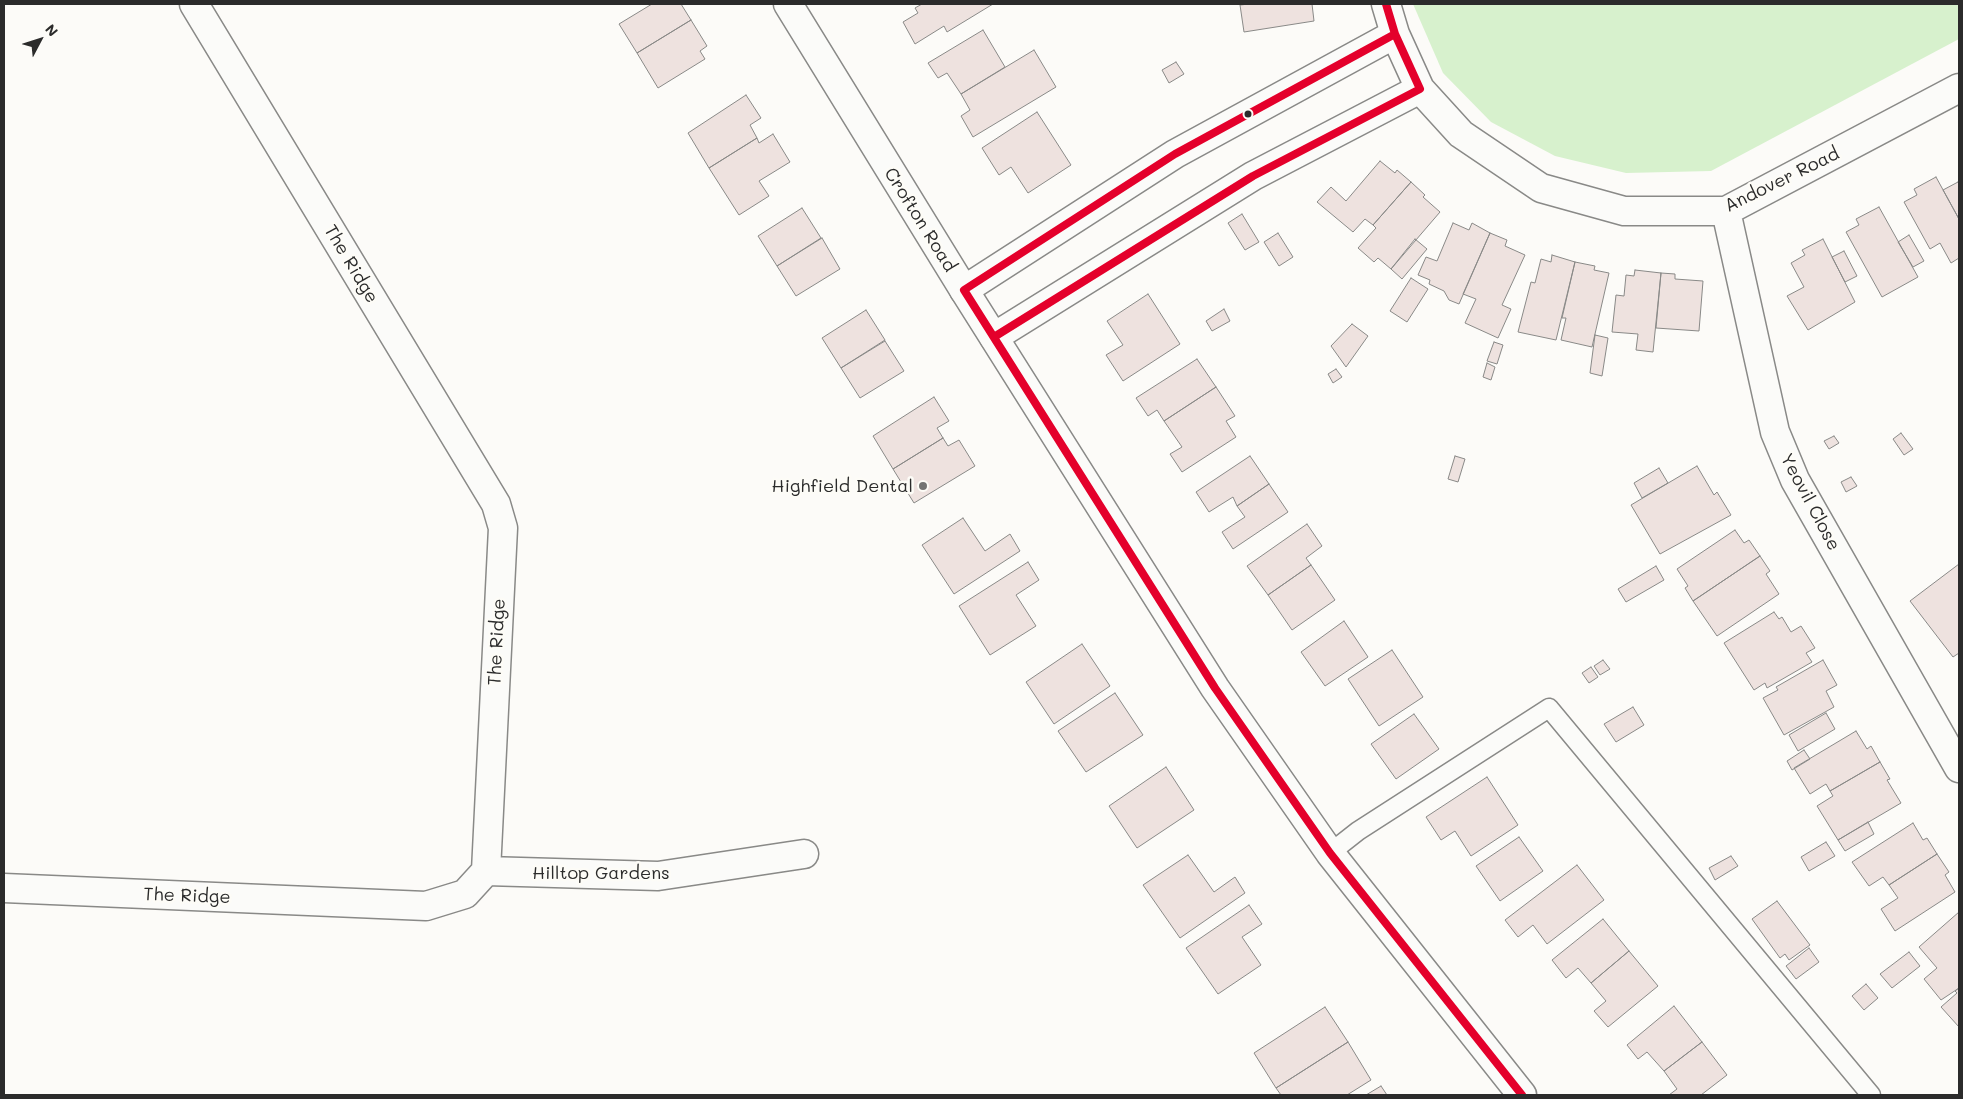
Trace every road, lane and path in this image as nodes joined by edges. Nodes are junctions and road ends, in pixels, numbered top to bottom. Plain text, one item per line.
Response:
1 (194, 4) edge
2 (788, 4) edge
3 (1386, 4) edge
4 (1395, 34) junction
5 (1420, 88) junction
6 (1959, 88) edge
7 (1726, 211) junction
8 (964, 290) junction
9 (994, 337) junction
10 (1956, 757) edge
11 (1330, 853) junction
12 (804, 854) dead end
13 (486, 871) junction
14 (4, 888) edge
15 (1522, 1095) edge
16 (1871, 1095) edge

1 - 13 street, The Ridge
2 - 8 street, Crofton Road
3 - 4 street, Andover Road
4 - 5 street, Andover Road
4 - 8 street
5 - 7 street, Andover Road
5 - 9 street
6 - 7 street, Andover Road
7 - 10 street, Yeovil Close
8 - 9 street, Crofton Road
9 - 11 street, Crofton Road
11 - 15 street, Crofton Road
11 - 16 lane
12 - 13 street, Hilltop Gardens
13 - 14 street, The Ridge

